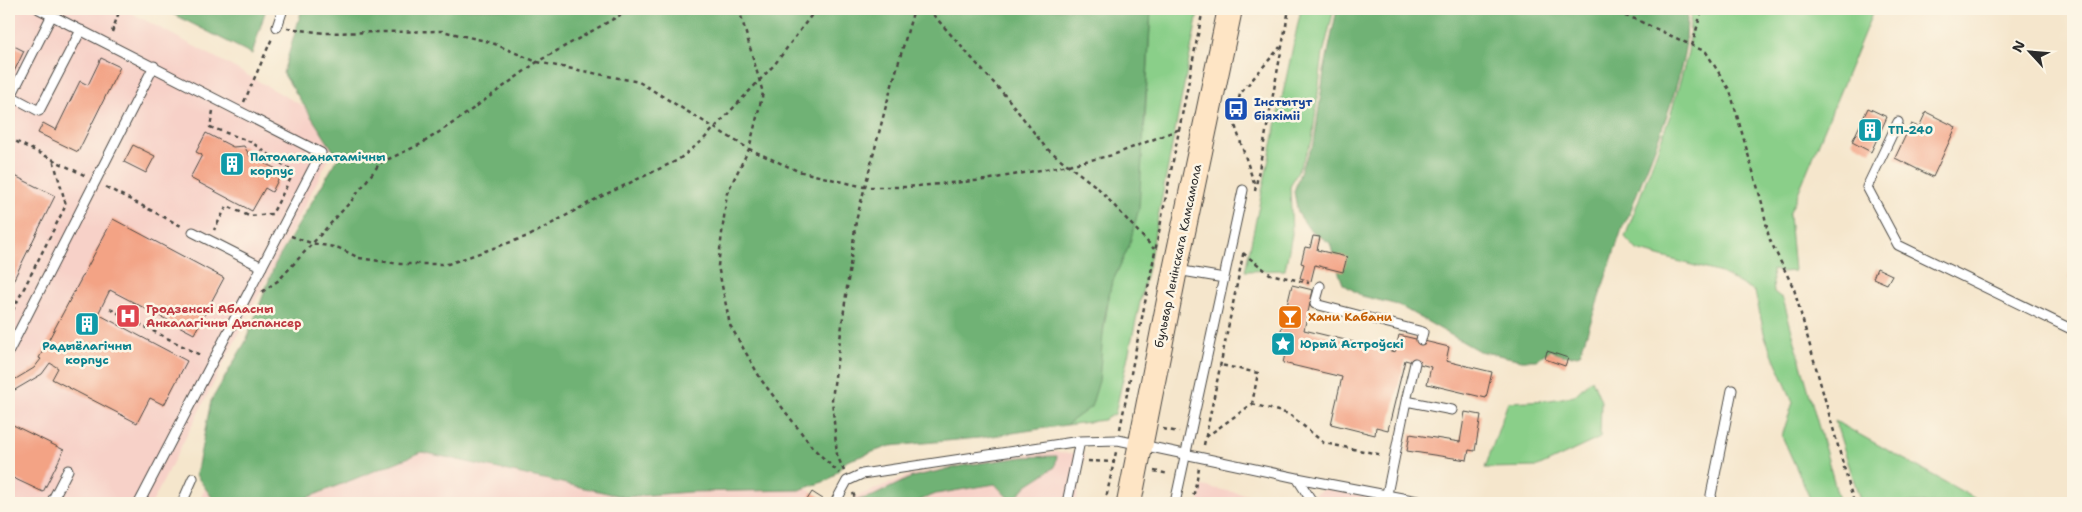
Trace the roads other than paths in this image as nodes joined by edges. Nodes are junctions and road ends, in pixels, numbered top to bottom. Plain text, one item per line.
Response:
1 (39, 9) edge
2 (283, 9) edge
3 (1230, 9) edge
4 (52, 15) junction
5 (277, 27) road end
6 (82, 30) junction
7 (154, 66) junction
8 (1898, 122) dead end
9 (1243, 190) dead end
10 (193, 232) road end
11 (262, 267) junction
12 (1175, 270) junction
13 (1224, 278) junction
14 (1320, 286) road end
15 (2073, 330) edge
16 (1421, 340) dead end
17 (9, 351) edge
18 (1416, 363) dead end
19 (1732, 390) dead end
20 (1406, 401) junction
21 (1452, 410) dead end
22 (1080, 441) junction
23 (1129, 442) junction
24 (1185, 456) junction
25 (68, 470) dead end
26 (193, 478) dead end
27 (1296, 478) junction
28 (1387, 494) junction
29 (51, 503) edge
30 (139, 503) edge
31 (182, 503) edge
32 (835, 503) edge
33 (1068, 503) edge
34 (1129, 503) edge
35 (1175, 503) edge
36 (1314, 503) edge
37 (1428, 503) edge
38 (1713, 503) edge

1 - 4 lane
2 - 5 lane
3 - 12 street, бульвар Ленінскага Камсамола
4 - 6 lane
4 - 6 lane
6 - 7 lane
7 - 11 lane
7 - 17 lane
8 - 15 lane
9 - 13 lane
10 - 11 lane
11 - 30 lane
12 - 13 lane
12 - 23 street, бульвар Ленінскага Камсамола
13 - 24 lane
14 - 16 lane
18 - 20 lane
19 - 38 lane
20 - 21 lane
20 - 28 lane
22 - 23 lane
22 - 32 lane
22 - 33 lane
23 - 24 lane
23 - 34 street, бульвар Ленінскага Камсамола
24 - 27 lane
24 - 35 lane
25 - 29 lane
26 - 31 lane
27 - 28 lane
27 - 36 lane
28 - 37 lane

